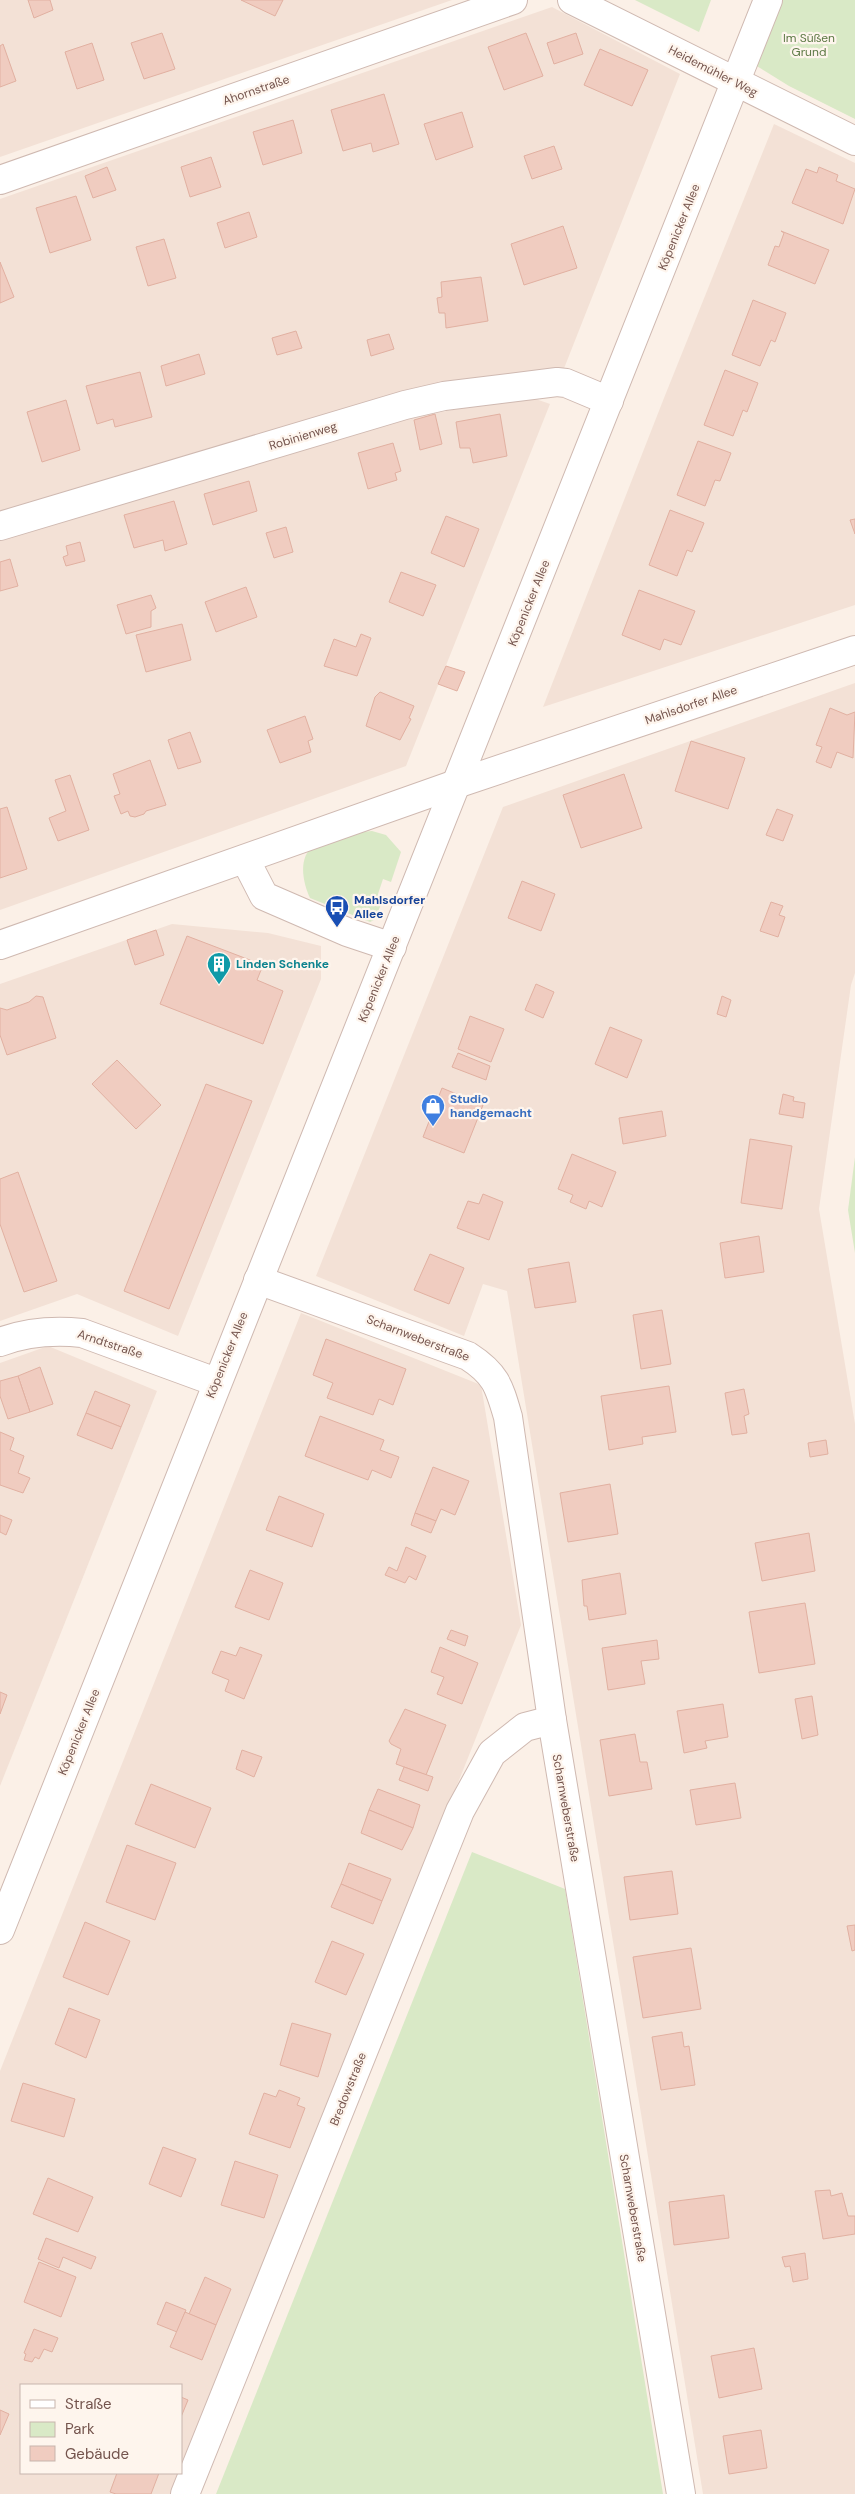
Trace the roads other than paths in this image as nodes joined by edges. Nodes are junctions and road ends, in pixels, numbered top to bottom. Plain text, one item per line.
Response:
1 (512, 0) edge
2 (572, 0) edge
3 (768, 0) edge
4 (736, 82) junction
5 (855, 141) edge
6 (0, 180) edge
7 (609, 401) junction
8 (0, 526) edge
9 (855, 650) edge
10 (456, 784) junction
11 (245, 859) junction
12 (0, 945) edge
13 (392, 947) junction
14 (258, 1280) junction
15 (0, 1342) edge
16 (216, 1382) junction
17 (552, 1720) junction
18 (0, 1930) edge
19 (185, 2494) edge
20 (681, 2494) edge

1 - 6 street, Ahornstraße
2 - 4 street, Heidemühler Weg
3 - 4 street, Köpenicker Allee
4 - 5 street, Heidemühler Weg
4 - 7 street, Köpenicker Allee
7 - 8 street, Robinienweg
7 - 10 street, Köpenicker Allee
9 - 10 street, Mahlsdorfer Allee
10 - 11 street, Mahlsdorfer Allee
10 - 13 street, Köpenicker Allee
11 - 12 street, Mahlsdorfer Allee
11 - 13 street
13 - 14 street, Köpenicker Allee
14 - 16 street, Köpenicker Allee
14 - 17 street, Scharnweberstraße
15 - 16 street, Arndtstraße
16 - 18 street, Köpenicker Allee
17 - 19 street, Bredowstraße
17 - 20 street, Scharnweberstraße

